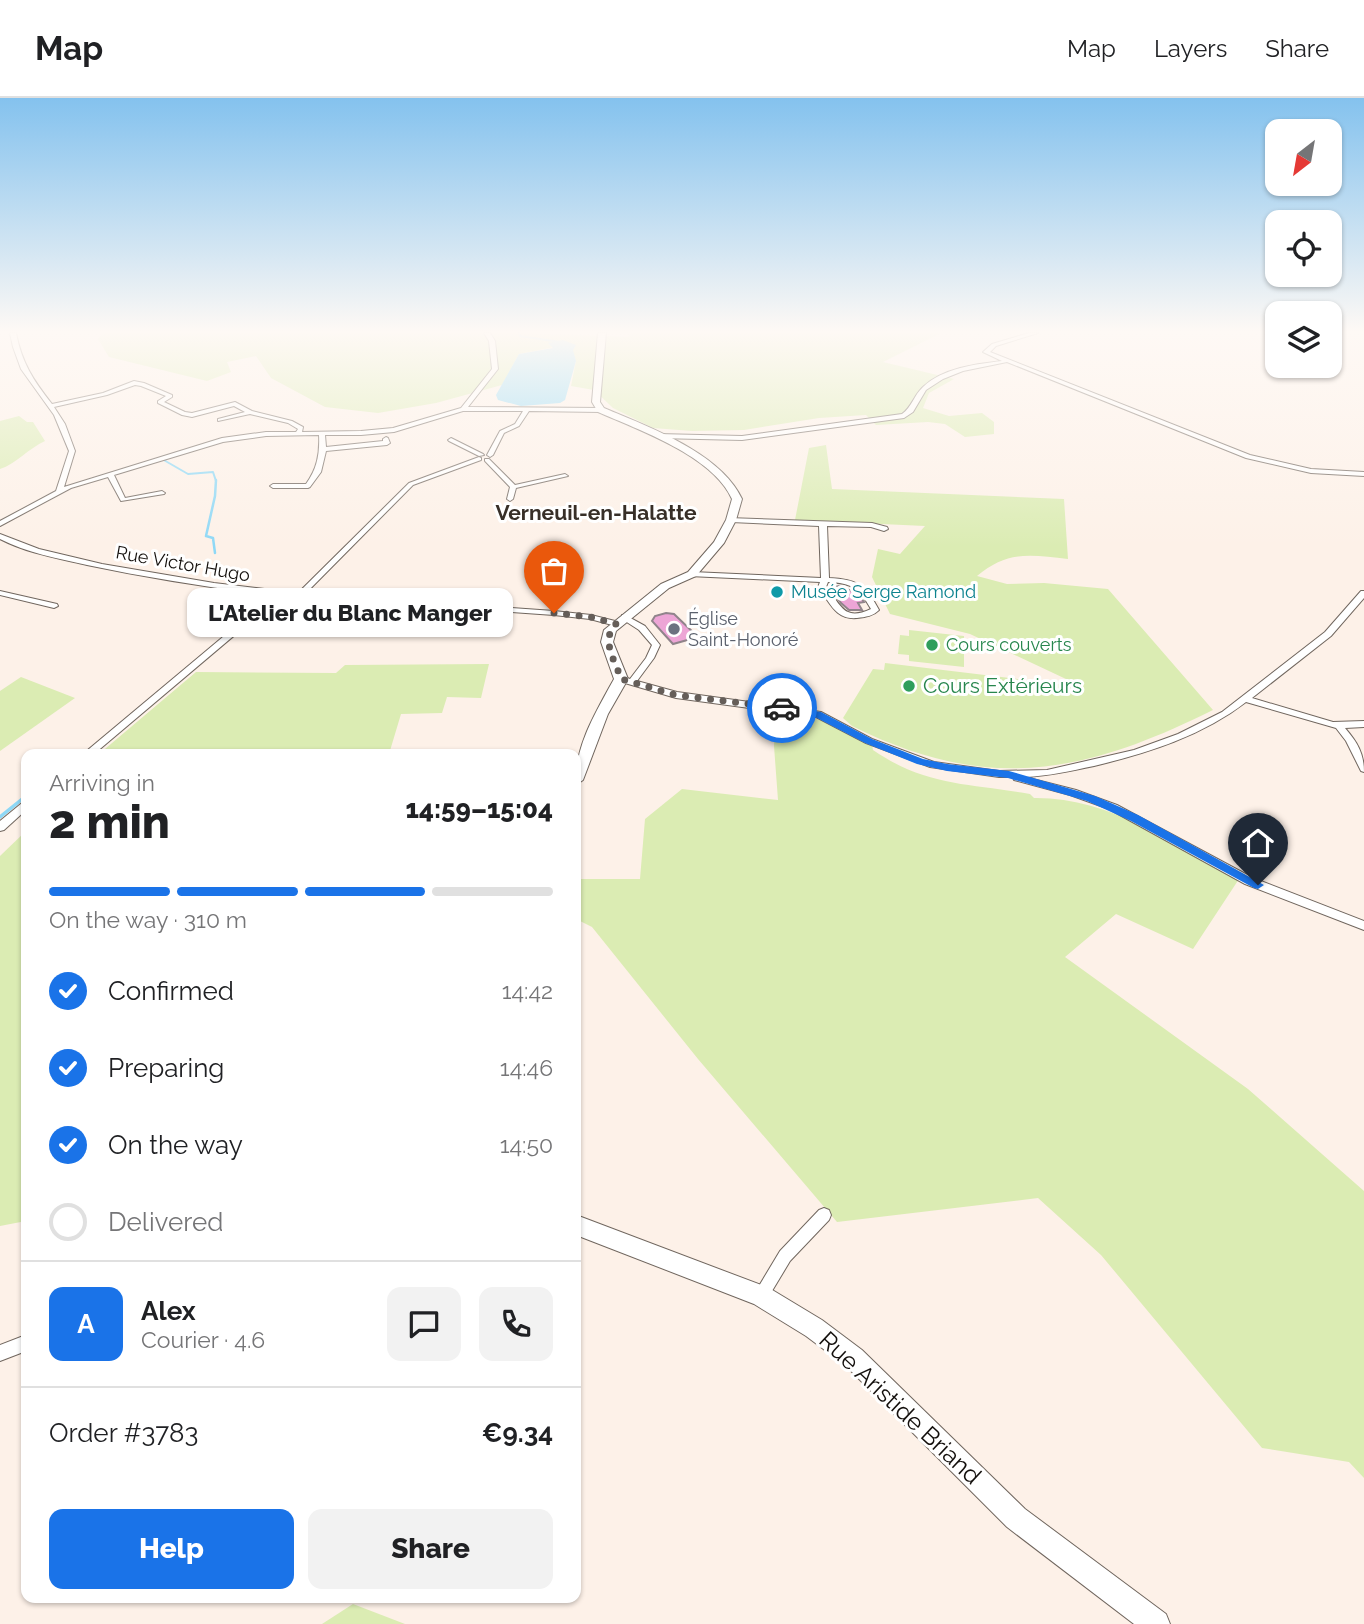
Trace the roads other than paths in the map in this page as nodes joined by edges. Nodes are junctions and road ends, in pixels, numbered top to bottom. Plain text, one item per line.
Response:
1 (58, 404) edge
2 (164, 404) edge
3 (234, 404) edge
4 (235, 404) edge
5 (467, 404) edge
6 (597, 404) edge
7 (913, 404) edge
8 (1114, 404) edge
9 (50, 406) joint
10 (463, 409) junction
11 (527, 410) junction
12 (601, 410) junction
13 (250, 412) junction
14 (220, 420) dead end
15 (299, 432) junction
16 (322, 433) junction
17 (658, 436) junction
18 (386, 439) dead end
19 (452, 440) dead end
20 (323, 449) junction
21 (484, 457) junction
22 (1364, 474) edge
23 (110, 475) junction
24 (565, 476) dead end
25 (273, 486) dead end
26 (513, 487) junction
27 (59, 492) junction
28 (162, 493) dead end
29 (510, 499) dead end
30 (731, 520) junction
31 (0, 524) edge
32 (823, 524) junction
33 (884, 529) dead end
34 (0, 536) edge
35 (692, 574) junction
36 (825, 580) junction
37 (0, 593) edge
38 (1364, 593) edge
39 (278, 595) junction
40 (299, 596) junction
41 (54, 606) dead end
42 (621, 621) junction
43 (626, 680) junction
44 (1247, 699) junction
45 (1364, 724) edge
46 (1339, 726) junction
47 (94, 749) edge
48 (1360, 751) edge
49 (581, 767) edge
50 (1364, 769) edge
51 (1009, 775) junction
52 (21, 809) edge
53 (0, 827) edge
54 (1364, 926) edge
55 (824, 1215) dead end
56 (581, 1227) edge
57 (761, 1296) junction
58 (21, 1345) edge
59 (0, 1353) edge
60 (1156, 1624) edge

1 - 9 street
2 - 3 street
4 - 13 street
5 - 10 street
6 - 12 street
7 - 17 street
8 - 22 street
9 - 27 street
10 - 11 street
10 - 16 street
11 - 12 street
11 - 21 street
12 - 17 street
13 - 14 street
13 - 15 street
15 - 16 street
15 - 23 street
16 - 20 street
17 - 30 street
18 - 20 street
19 - 21 street
20 - 25 street
21 - 26 street
21 - 40 street
23 - 27 street
23 - 28 street
24 - 26 street
26 - 29 street
27 - 31 street
30 - 32 street
30 - 35 street
32 - 33 street
32 - 36 street
34 - 39 street, Rue Victor Hugo
35 - 36 street
35 - 42 street
36 - 36 street
37 - 41 street
38 - 44 street
39 - 40 street, Rue Victor Hugo
39 - 47 street
40 - 42 street, Rue Victor Hugo
42 - 43 street
42 - 43 street
43 - 49 street
43 - 51 street
44 - 46 street
44 - 51 street
45 - 46 street
46 - 48 street
48 - 50 street
51 - 54 street
52 - 53 street
55 - 57 street
56 - 57 street, Rue Aristide Briand
57 - 60 street, Rue Aristide Briand
58 - 59 street

